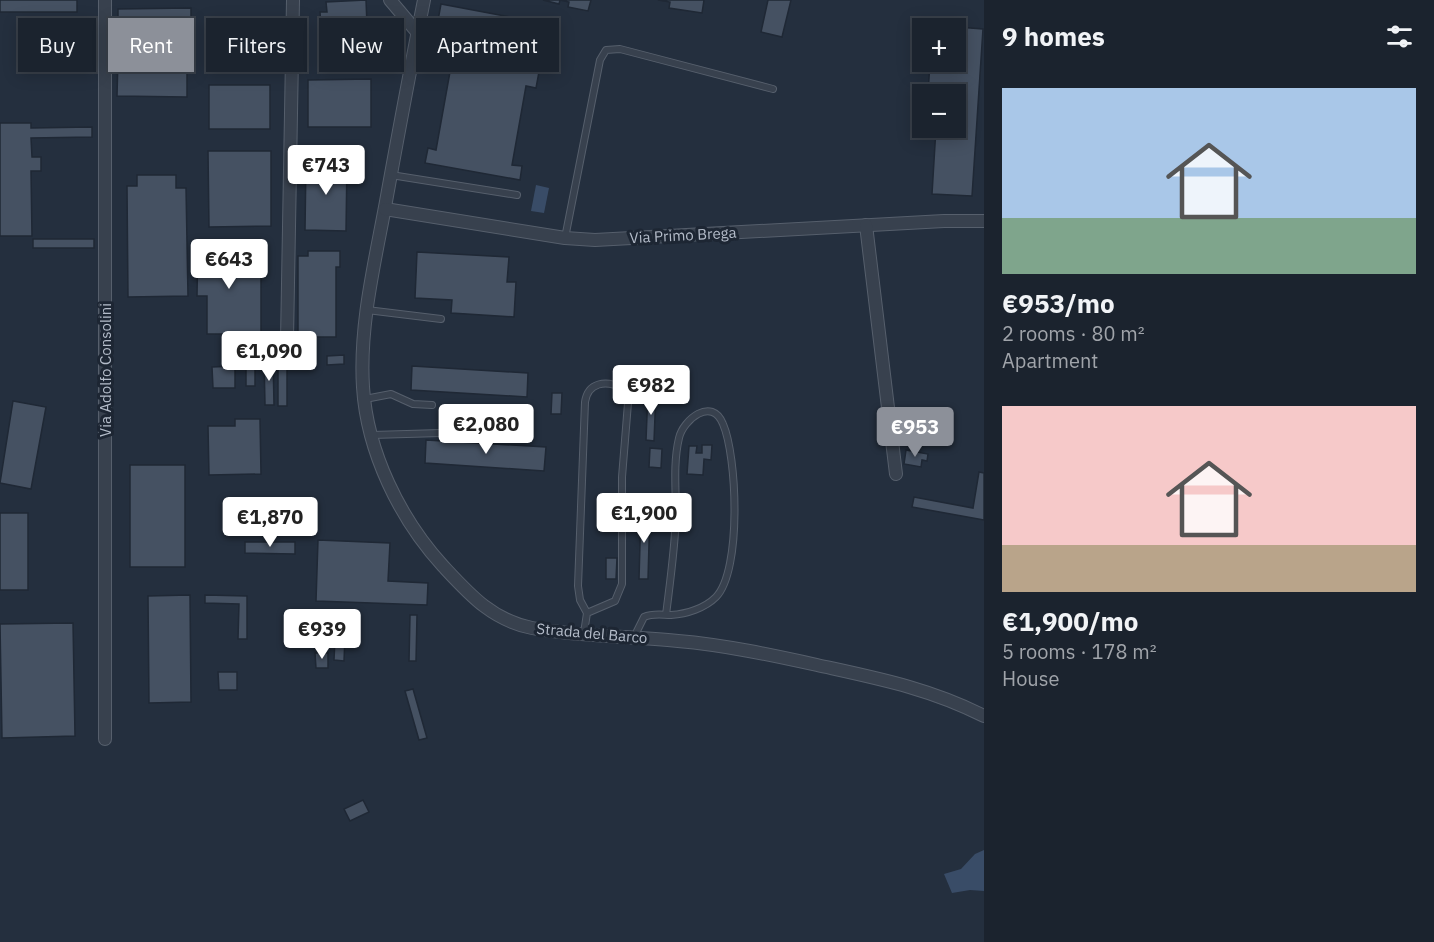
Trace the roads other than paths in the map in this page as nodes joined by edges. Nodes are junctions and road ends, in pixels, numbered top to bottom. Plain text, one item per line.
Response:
1 (105, 0) edge
2 (293, 0) edge
3 (390, 0) edge
4 (424, 0) edge
5 (420, 18) edge
6 (416, 31) edge
7 (416, 38) edge
8 (105, 53) joint
9 (773, 89) dead end
10 (391, 175) junction
11 (517, 195) dead end
12 (385, 208) junction
13 (984, 221) edge
14 (866, 225) junction
15 (565, 238) junction
16 (367, 310) junction
17 (441, 319) dead end
18 (287, 340) dead end
19 (364, 399) junction
20 (432, 405) dead end
21 (441, 433) dead end
22 (372, 435) junction
23 (896, 474) dead end
24 (587, 613) junction
25 (666, 615) junction
26 (584, 633) junction
27 (634, 637) junction
28 (984, 716) edge
29 (105, 739) dead end

1 - 8 street, Via Adolfo Consolini
2 - 18 street
3 - 6 street
4 - 5 street, Strada del Barco
7 - 10 street, Strada del Barco
8 - 29 street, Via Adolfo Consolini
9 - 15 lane
10 - 11 lane
10 - 12 street, Strada del Barco
12 - 15 street, Via Primo Brega
12 - 16 street, Strada del Barco
13 - 14 street, Via Primo Brega
14 - 15 street, Via Primo Brega
14 - 23 street
16 - 17 lane
16 - 19 street, Strada del Barco
19 - 20 lane
19 - 22 street, Strada del Barco
21 - 22 lane
22 - 26 street, Strada del Barco
24 - 24 lane
24 - 26 lane
25 - 25 lane
25 - 27 lane
26 - 27 street, Strada del Barco
27 - 28 street, Strada del Barco

